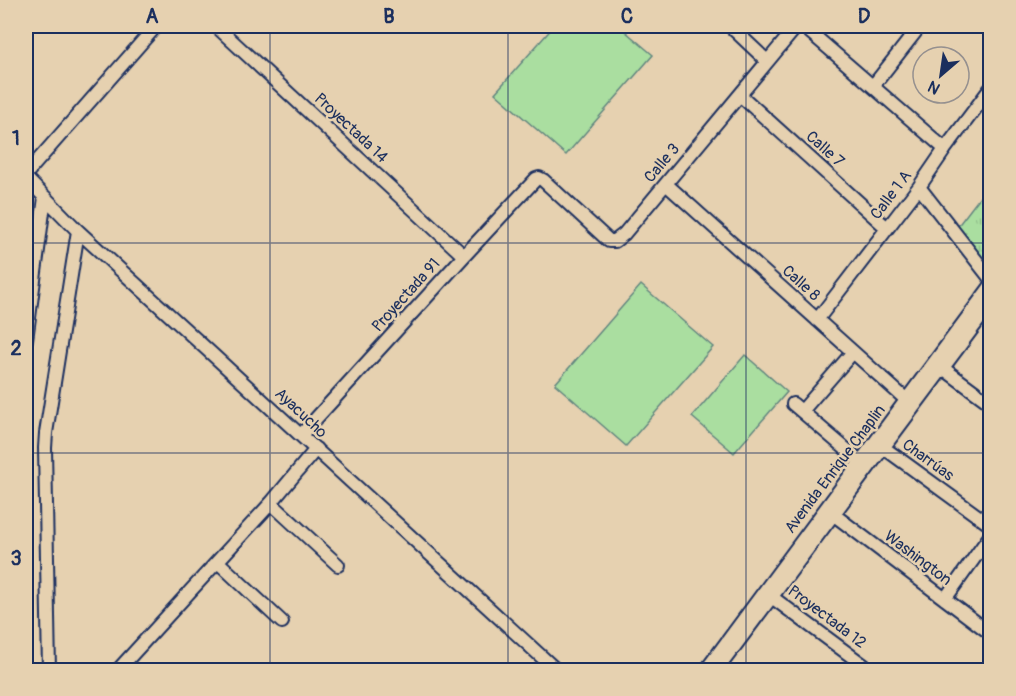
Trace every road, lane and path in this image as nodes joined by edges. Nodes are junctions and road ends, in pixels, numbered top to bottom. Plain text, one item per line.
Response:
1 (156, 26) edge
2 (216, 26) edge
3 (730, 26) edge
4 (798, 26) edge
5 (803, 26) edge
6 (920, 26) edge
7 (767, 61) junction
8 (873, 86) junction
9 (990, 89) edge
10 (740, 95) junction
11 (945, 150) junction
12 (26, 176) edge
13 (536, 179) joint
14 (666, 183) junction
15 (919, 187) junction
16 (45, 198) junction
17 (887, 228) junction
18 (78, 231) junction
19 (464, 256) junction
20 (990, 278) edge
21 (990, 287) edge
22 (990, 305) edge
23 (817, 320) junction
24 (26, 340) edge
25 (853, 352) junction
26 (939, 365) junction
27 (911, 403) junction
28 (990, 403) edge
29 (301, 435) junction
30 (880, 445) junction
31 (316, 449) junction
32 (861, 462) junction
33 (271, 503) junction
34 (829, 512) junction
35 (990, 525) edge
36 (990, 536) edge
37 (218, 562) junction
38 (338, 565) dead end
39 (768, 594) junction
40 (945, 599) junction
41 (282, 622) dead end
42 (990, 633) edge
43 (49, 670) edge
44 (118, 670) edge
45 (555, 670) edge
46 (706, 670) edge
47 (717, 670) edge
48 (870, 670) edge

1 - 12 street
2 - 19 street, Proyectada 14
3 - 7 street
4 - 7 street, Calle 3
5 - 8 street
6 - 8 street
7 - 10 street, Calle 3
8 - 11 street
9 - 11 street, Calle 1 A
10 - 14 street, Calle 3
10 - 17 street, Calle 7
11 - 15 street, Calle 1 A
12 - 16 street, Ayacucho
13 - 14 street, Calle 3
13 - 19 street, Proyectada 91
14 - 23 street, Calle 8
15 - 17 street, Calle 1 A
15 - 20 street
16 - 18 street, Ayacucho
16 - 24 street
17 - 23 street, Calle 1 A
18 - 29 street, Ayacucho
18 - 43 street
19 - 29 street, Proyectada 91
21 - 26 street, Avenida Enrique Chaplin
22 - 26 street, Avenida Enrique Chaplin
23 - 25 street, Calle 8
25 - 27 street, Calle 8
25 - 32 street
26 - 27 street, Avenida Enrique Chaplin
26 - 28 street
27 - 30 street, Avenida Enrique Chaplin
29 - 31 street, Ayacucho
30 - 32 street, Avenida Enrique Chaplin
30 - 34 street, Avenida Enrique Chaplin
30 - 35 street, Charrúas
31 - 33 street
31 - 45 street, Ayacucho
32 - 34 street, Avenida Enrique Chaplin
33 - 37 street
33 - 38 street
34 - 39 street, Avenida Enrique Chaplin
34 - 40 street, Washington
36 - 40 street
37 - 41 street
37 - 44 street
39 - 46 street, Avenida Enrique Chaplin
39 - 47 street, Avenida Enrique Chaplin
39 - 48 street, Proyectada 12
40 - 42 street, Washington

